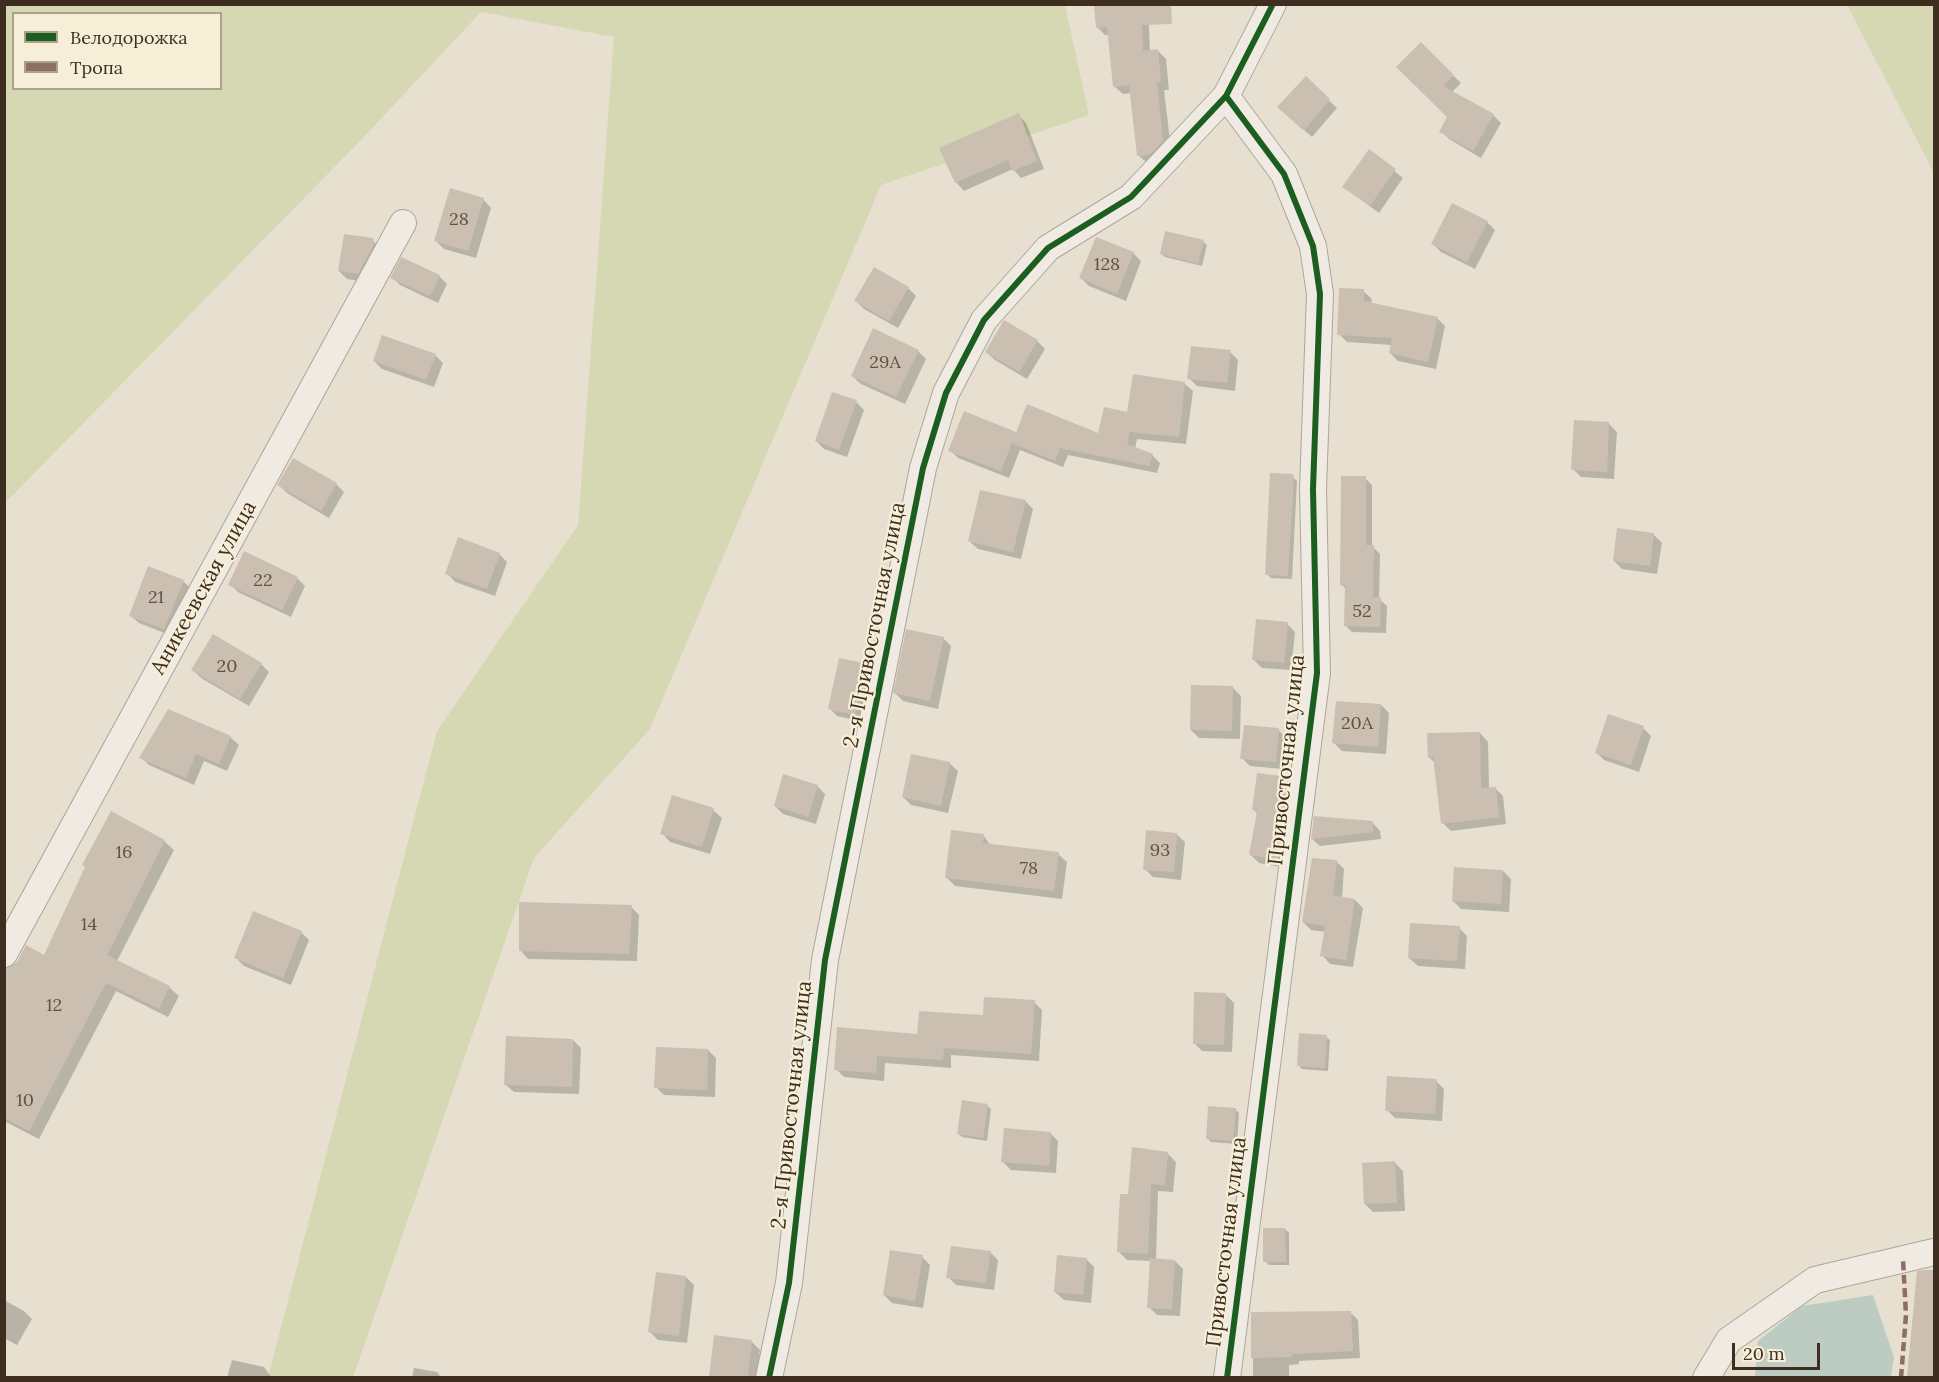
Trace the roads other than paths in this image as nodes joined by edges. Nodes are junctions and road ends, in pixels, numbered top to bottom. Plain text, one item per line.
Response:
1 (1273, 4) edge
2 (1226, 96) junction
3 (403, 223) dead end
4 (4, 954) edge
5 (1935, 1252) edge
6 (769, 1377) edge
7 (1227, 1377) edge
8 (1707, 1377) edge

1 - 2 street, 2-я Привосточная улица
2 - 6 street, 2-я Привосточная улица
2 - 7 street, Привосточная улица
3 - 4 street, Аникеевская улица
5 - 8 street

